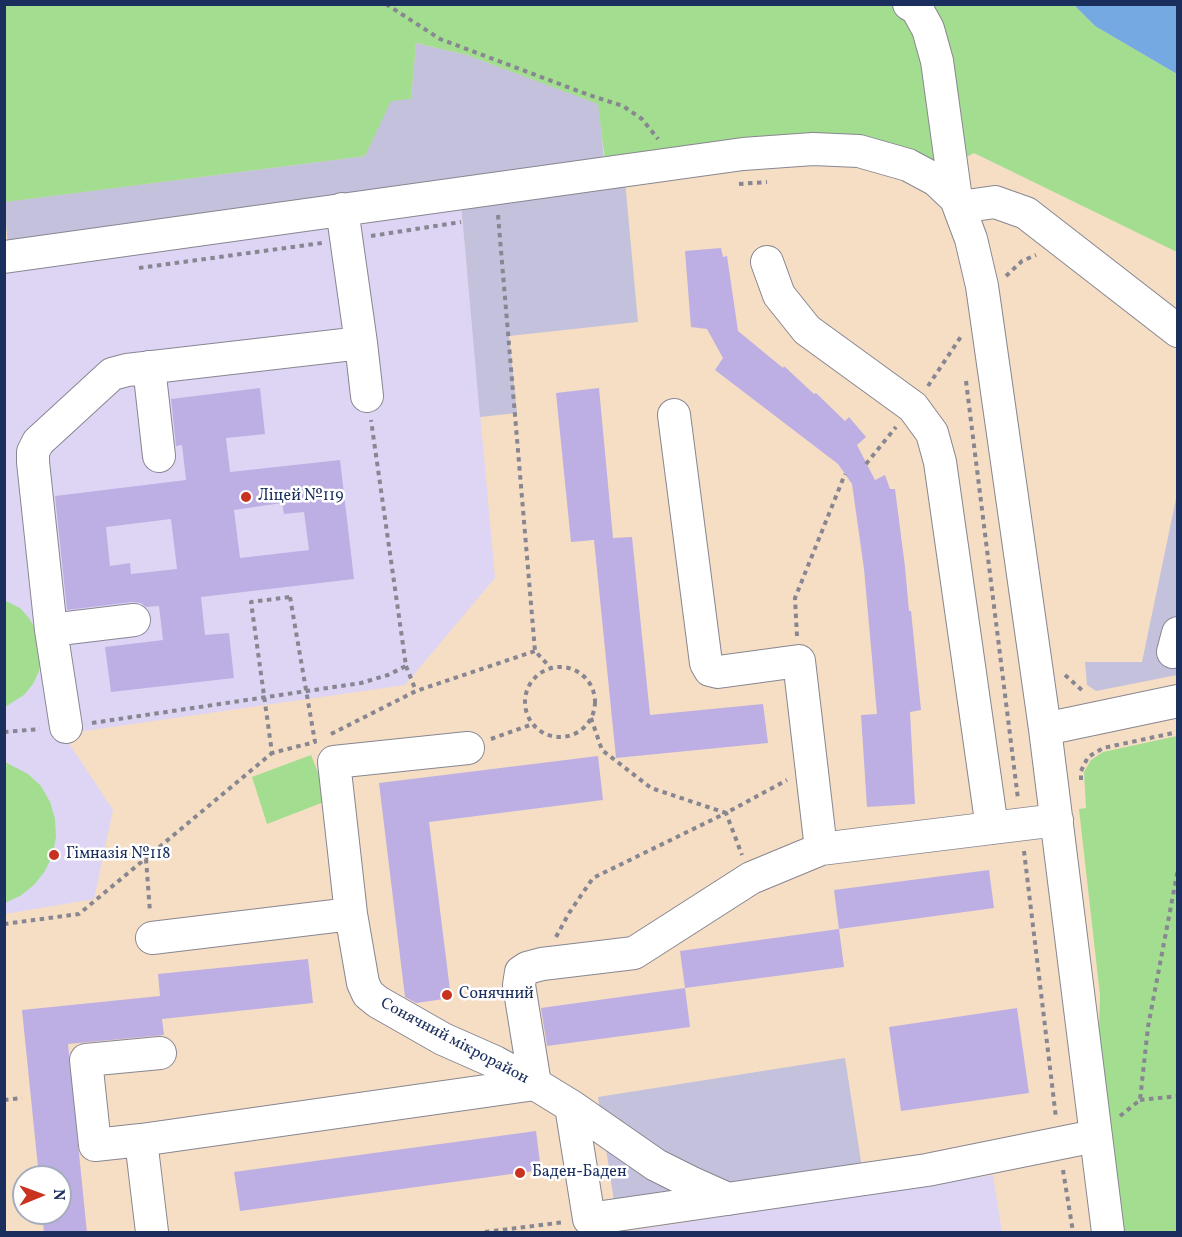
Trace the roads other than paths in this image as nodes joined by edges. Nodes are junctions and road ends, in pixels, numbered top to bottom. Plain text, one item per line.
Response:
1 (909, 4) edge
2 (960, 208) junction
3 (344, 225) junction
4 (4, 257) edge
5 (767, 262) dead end
6 (1178, 331) edge
7 (361, 343) junction
8 (149, 368) junction
9 (367, 396) road end
10 (674, 415) dead end
11 (159, 456) dead end
12 (134, 620) dead end
13 (51, 630) junction
14 (1178, 701) edge
15 (66, 727) road end
16 (1045, 729) junction
17 (468, 748) road end
18 (1057, 820) junction
19 (1007, 826) junction
20 (821, 849) junction
21 (351, 914) junction
22 (152, 938) road end
23 (160, 1053) dead end
24 (535, 1084) junction
25 (571, 1106) junction
26 (1095, 1136) junction
27 (141, 1140) junction
28 (728, 1199) junction
29 (152, 1233) edge
30 (1108, 1233) edge

1 - 2 street
2 - 3 street
2 - 6 street
2 - 16 street
3 - 4 street
3 - 7 street
5 - 19 street
7 - 8 street
7 - 9 street
8 - 11 street
8 - 13 street
10 - 20 street
12 - 13 street
13 - 15 street
14 - 16 street
16 - 18 street
17 - 21 street, Сонячний мікрорайон
18 - 19 street
18 - 26 street
19 - 20 street
20 - 24 street
21 - 22 street
21 - 24 street, Сонячний мікрорайон
23 - 27 street, Сонячний мікрорайон
24 - 25 street
24 - 27 street, Сонячний мікрорайон
25 - 28 street
25 - 28 street
26 - 28 street
26 - 30 street
27 - 29 street

